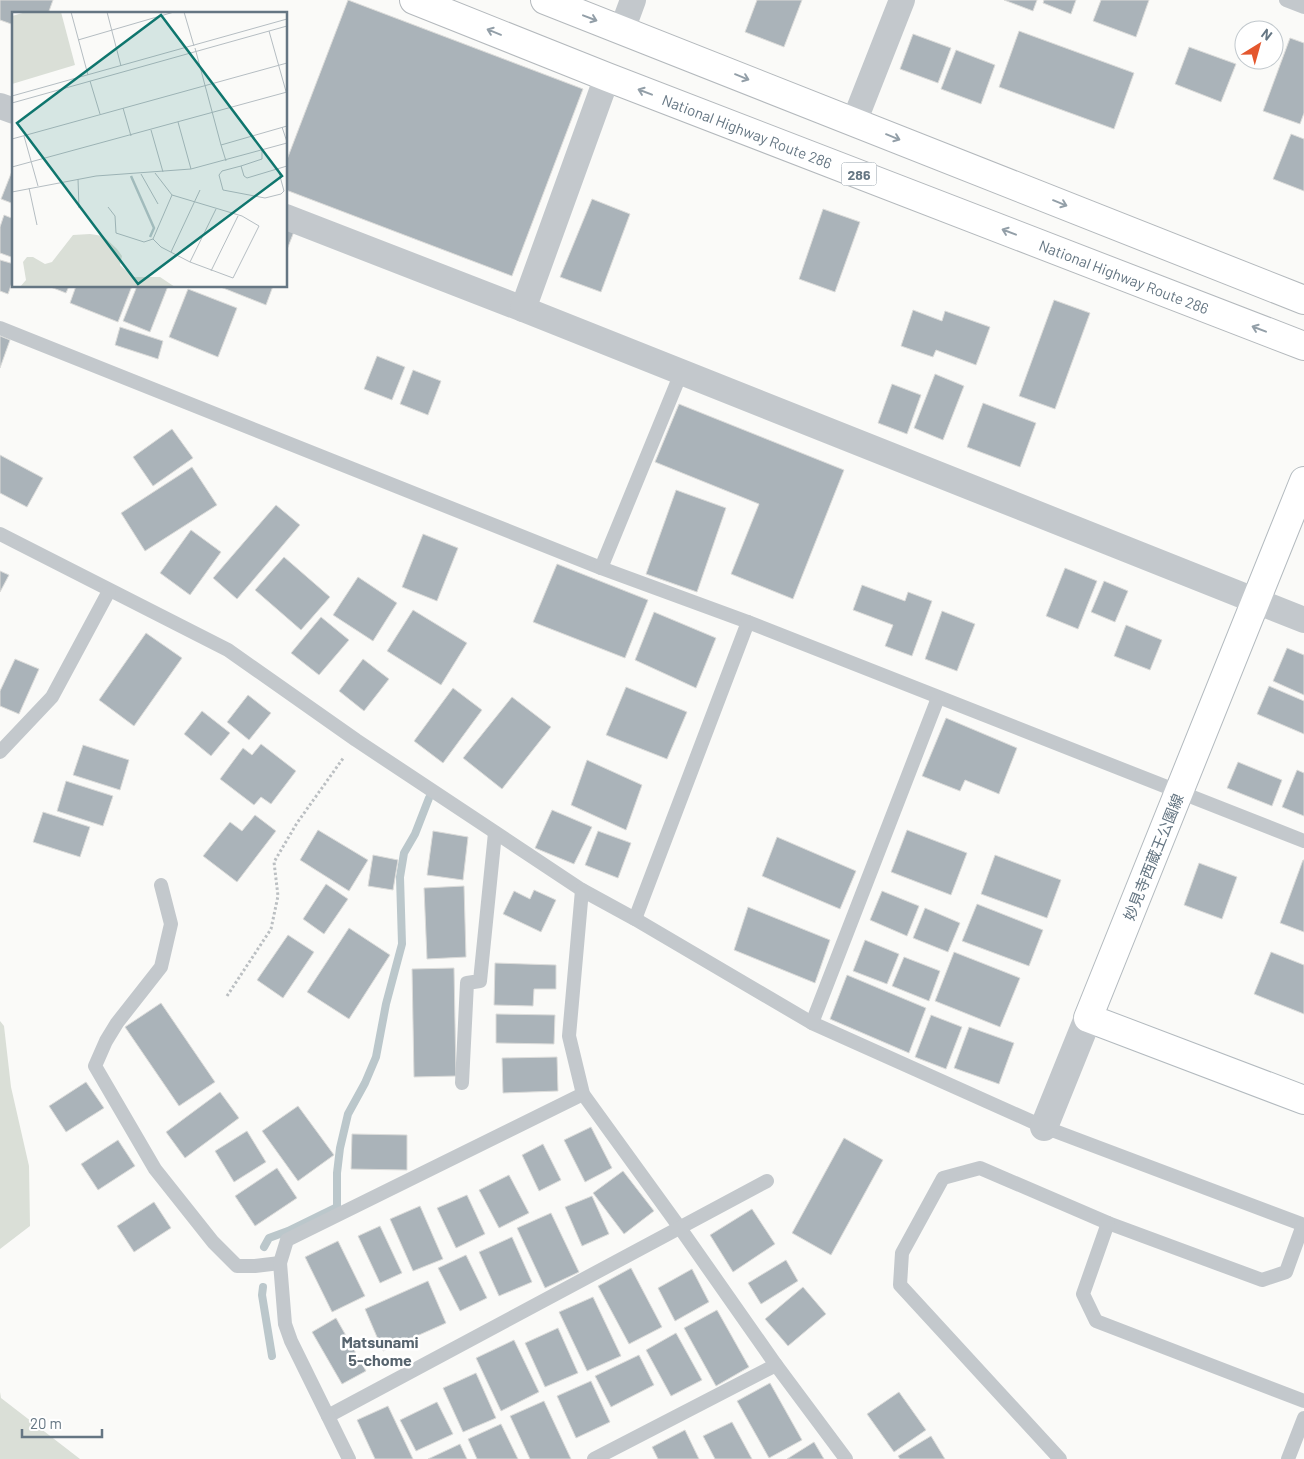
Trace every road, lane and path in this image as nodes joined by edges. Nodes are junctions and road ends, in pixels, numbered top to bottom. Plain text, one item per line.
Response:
1 (414, 0) edge
2 (545, 0) edge
3 (634, 0) edge
4 (902, 0) edge
5 (1286, 0) edge
6 (1304, 7) edge
7 (622, 30) junction
8 (607, 77) junction
9 (0, 106) edge
10 (12, 110) edge
11 (854, 122) junction
12 (288, 218) edge
13 (1304, 300) edge
14 (523, 309) junction
15 (0, 328) edge
16 (1304, 346) edge
17 (682, 373) junction
18 (1304, 481) edge
19 (0, 534) edge
20 (601, 568) junction
21 (109, 591) junction
22 (1257, 600) junction
23 (1304, 620) edge
24 (748, 622) junction
25 (938, 698) junction
26 (356, 740) junction
27 (0, 752) edge
28 (1179, 792) junction
29 (494, 833) junction
30 (1304, 841) edge
31 (161, 885) dead end
32 (582, 890) junction
33 (635, 919) junction
34 (226, 996) dead end
35 (1088, 1018) junction
36 (812, 1023) junction
37 (462, 1083) dead end
38 (583, 1094) junction
39 (1304, 1100) edge
40 (1044, 1127) junction
41 (767, 1181) dead end
42 (1108, 1223) junction
43 (1304, 1225) edge
44 (680, 1228) junction
45 (280, 1263) junction
46 (776, 1366) junction
47 (1304, 1401) edge
48 (328, 1416) junction
49 (1304, 1418) edge
50 (349, 1459) edge
51 (594, 1459) edge
52 (846, 1459) edge
53 (1060, 1459) edge
54 (1288, 1459) edge

8 -> 1 main road, National Highway Route 286 / 286
2 -> 7 main road
3 - 7 street
4 - 11 street
5 - 6 lane
7 -> 11 main road
8 - 14 street
16 -> 8 main road, National Highway Route 286 / 286
9 - 10 street
11 -> 13 main road
12 - 14 street
14 - 17 street
15 - 20 lane
17 - 20 lane
17 - 22 street
18 - 22 main road, 妙見寺西蔵王公園線
19 - 21 lane
20 - 24 lane
21 - 26 lane
21 - 27 lane
22 - 23 street
22 - 28 main road, 妙見寺西蔵王公園線
24 - 25 lane
24 - 33 lane
25 - 28 lane
25 - 36 lane
26 - 29 lane
26 - 34 path
28 - 30 lane
28 - 35 main road, 妙見寺西蔵王公園線
29 - 32 lane
29 - 37 lane
31 - 45 lane
32 - 33 lane
32 - 38 lane
33 - 36 lane
35 - 39 main road
35 - 40 street
36 - 40 lane
38 - 44 lane
38 - 45 lane
40 - 43 lane
41 - 44 lane
42 - 43 lane
42 - 47 lane
42 - 53 lane
44 - 46 lane
44 - 48 lane
45 - 48 lane
46 - 51 lane
46 - 52 lane
48 - 50 lane
49 - 54 lane

